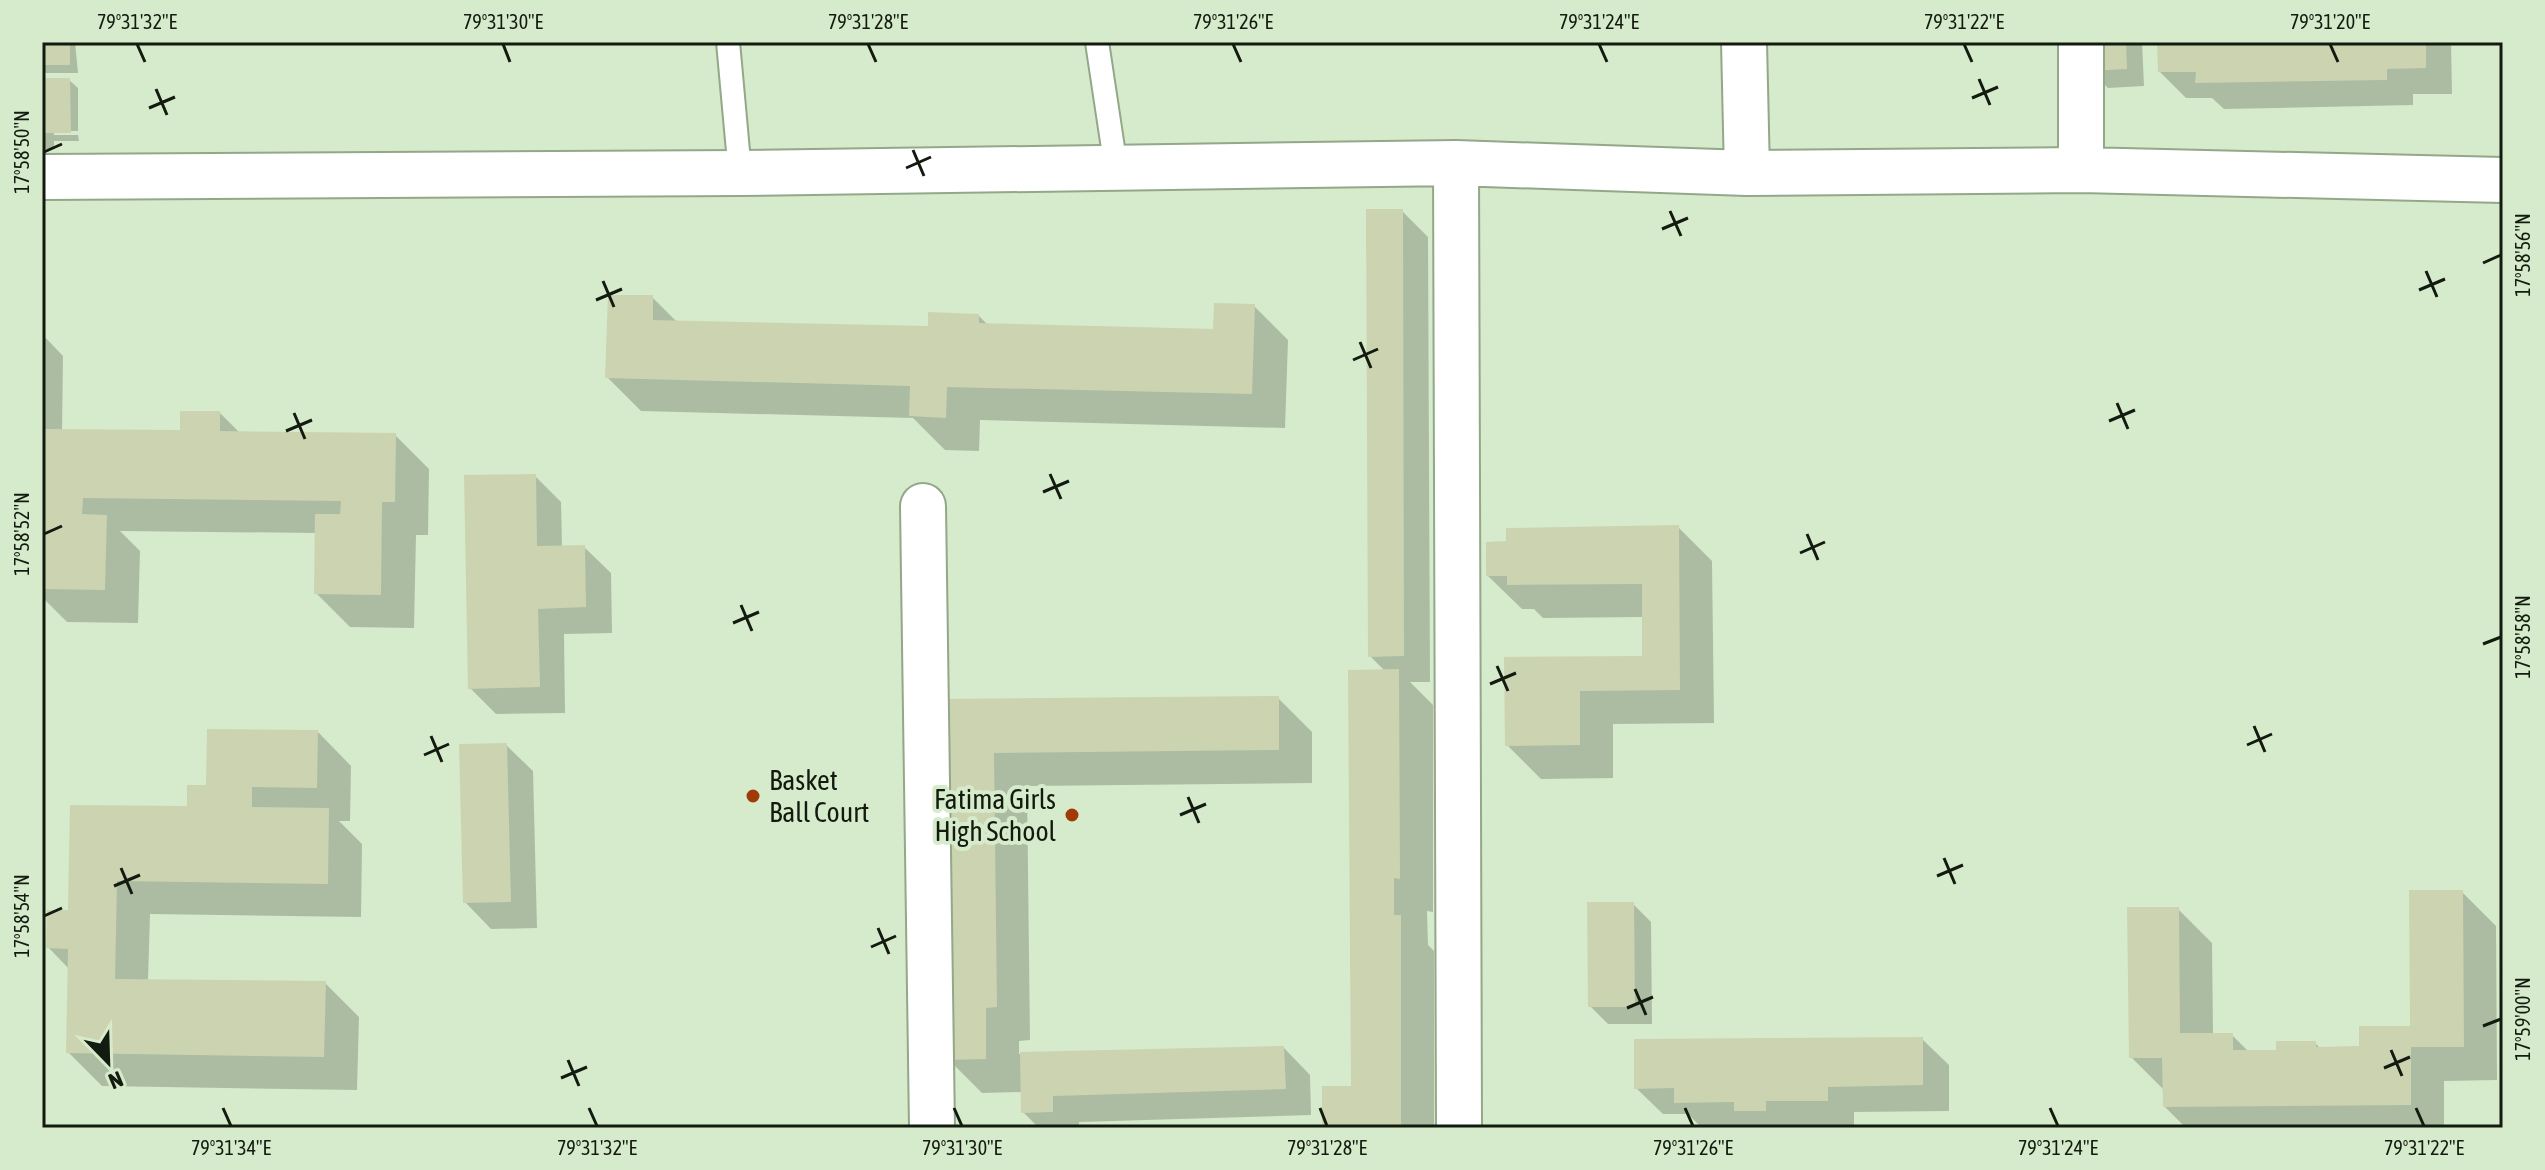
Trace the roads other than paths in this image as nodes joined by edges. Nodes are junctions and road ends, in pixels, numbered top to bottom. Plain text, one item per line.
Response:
1 (728, 42) edge
2 (1097, 42) edge
3 (1744, 42) edge
4 (2081, 42) edge
5 (1456, 163) junction
6 (1116, 168) junction
7 (2081, 170) junction
8 (740, 173) junction
9 (1747, 173) junction
10 (42, 177) edge
11 (2503, 180) edge
12 (923, 506) dead end
13 (932, 1128) edge
14 (1459, 1128) edge

1 - 8 lane
2 - 6 lane
3 - 9 street
4 - 7 street
5 - 6 street
5 - 9 street
5 - 14 street
6 - 8 street
7 - 9 street
7 - 11 street
8 - 10 street
12 - 13 street

